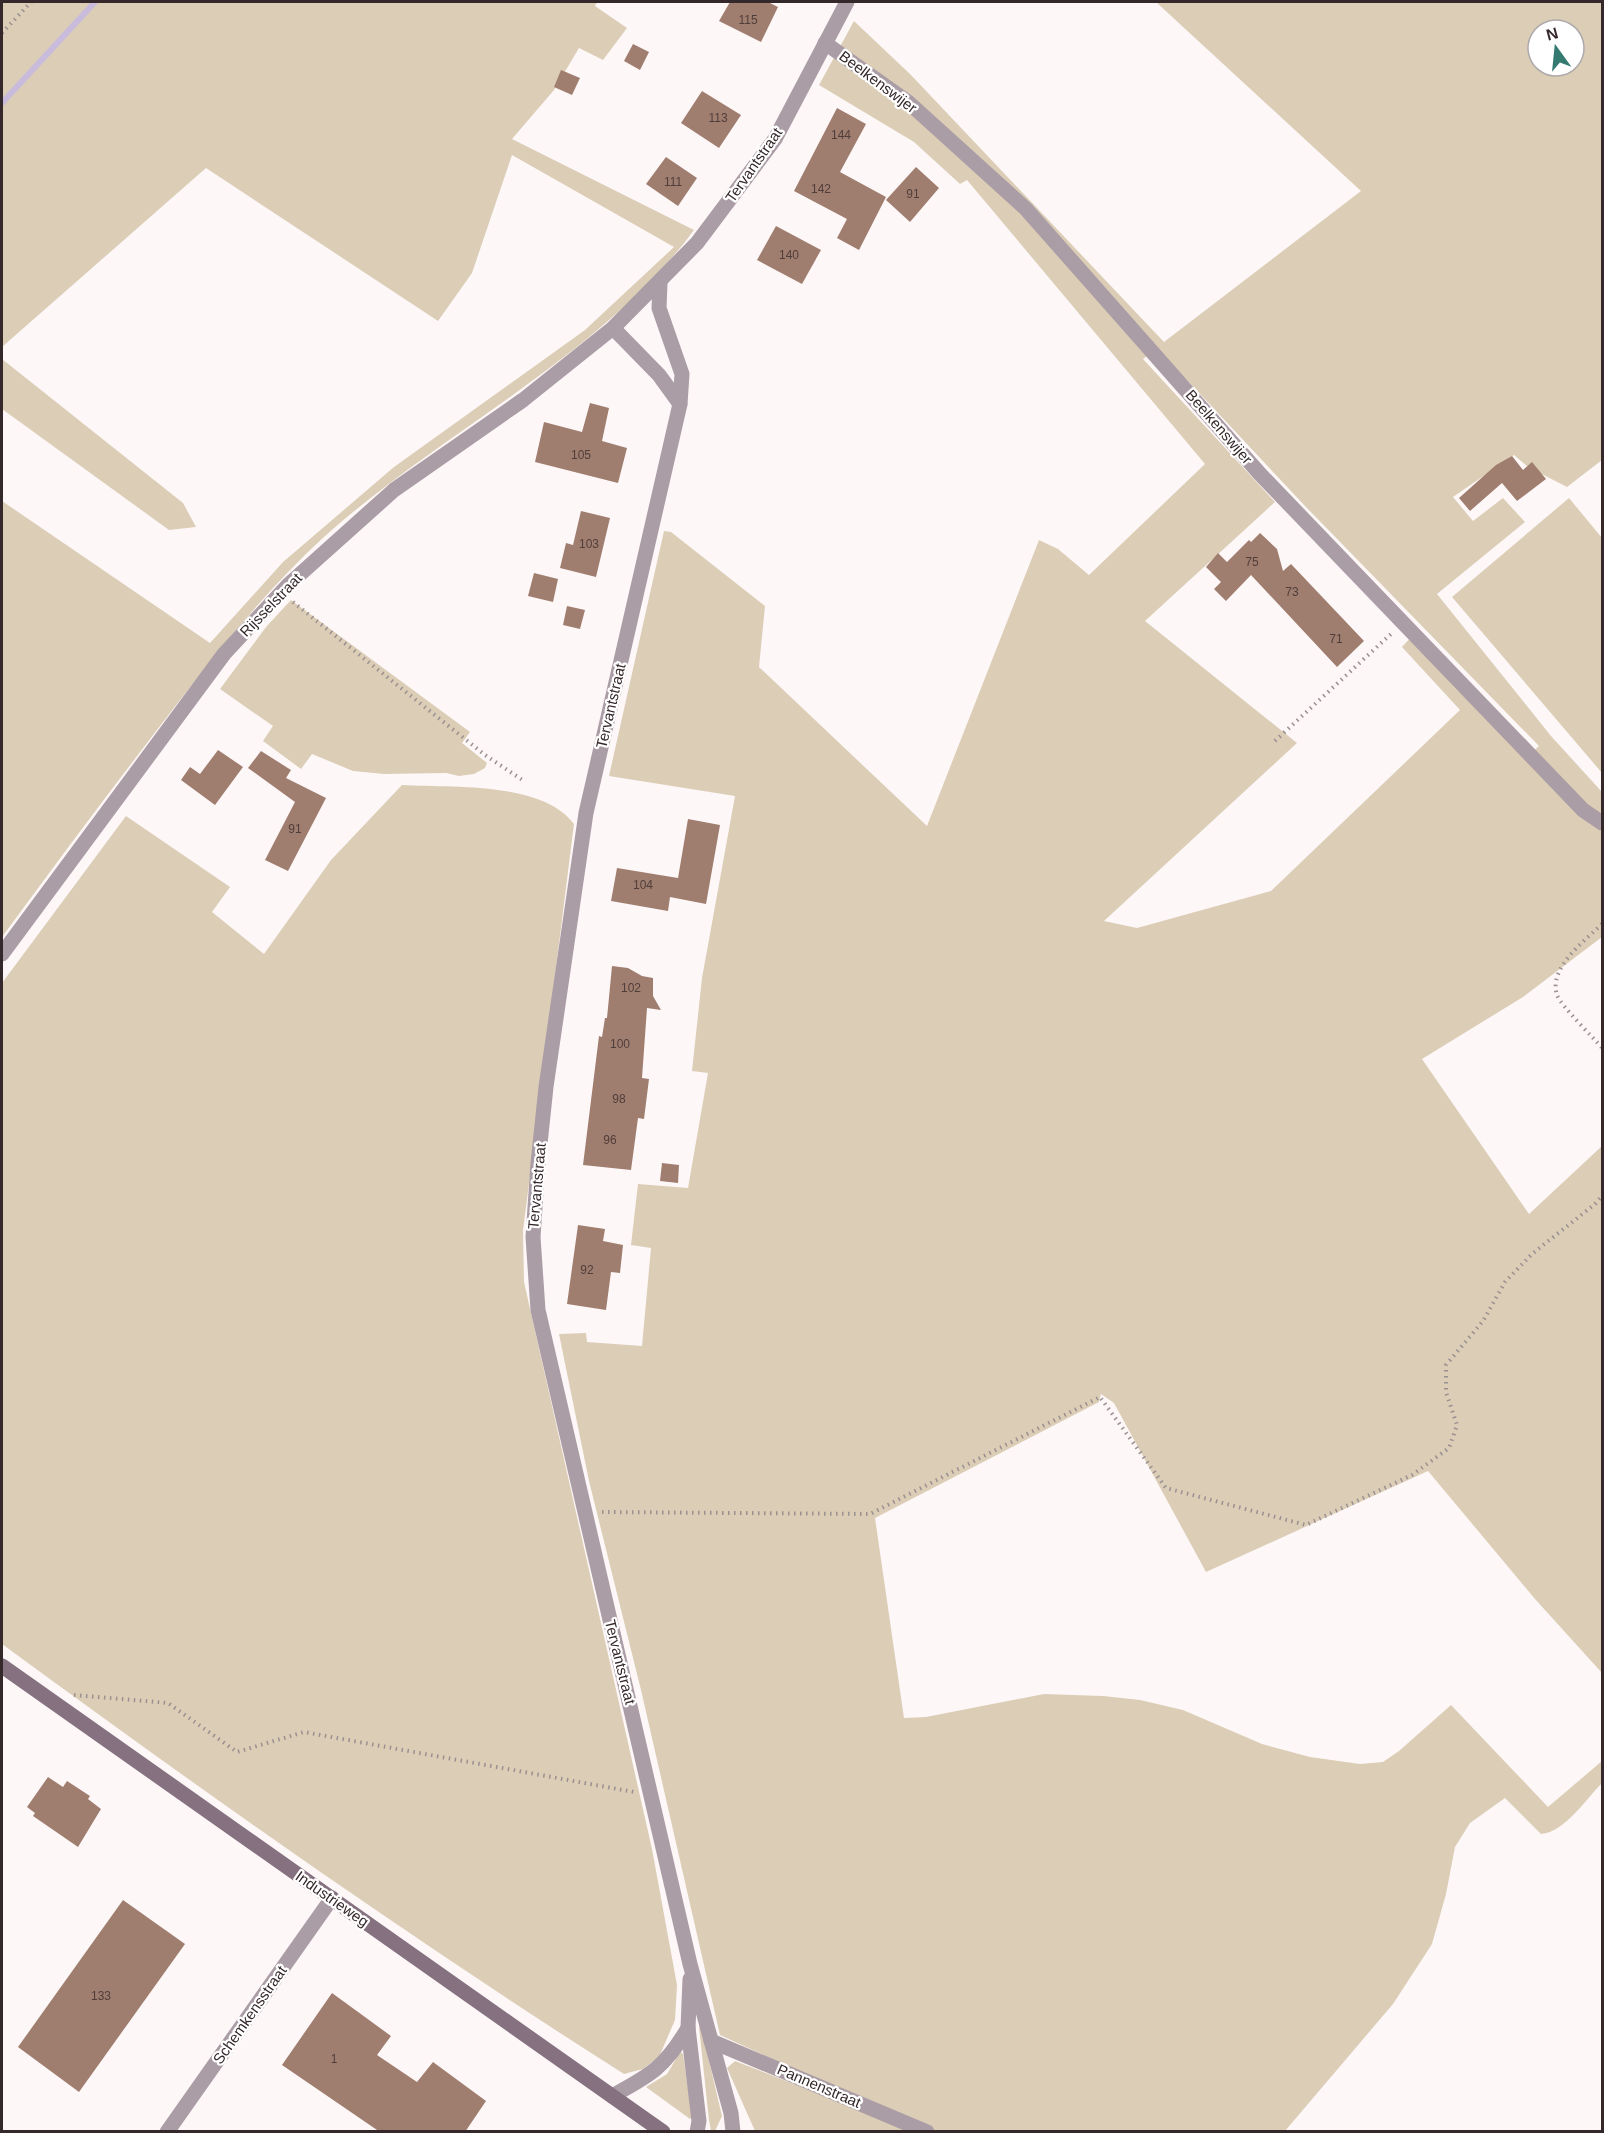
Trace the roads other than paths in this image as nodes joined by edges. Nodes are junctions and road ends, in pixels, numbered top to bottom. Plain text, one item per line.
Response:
1 (847, 2) edge
2 (825, 43) junction
3 (660, 283) junction
4 (613, 328) junction
5 (680, 404) junction
6 (1602, 823) edge
7 (2, 954) edge
8 (2, 1666) edge
9 (332, 1899) junction
10 (690, 1964) junction
11 (688, 2028) junction
12 (711, 2041) junction
13 (612, 2096) junction
14 (167, 2132) edge
15 (663, 2132) edge
16 (697, 2132) edge
17 (733, 2132) edge
18 (927, 2132) edge

1 - 2 street, Tervantstraat
2 - 3 street, Tervantstraat
2 - 6 street, Beelkenswijer
3 - 4 street, Tervantstraat
3 - 5 street, Tervantstraat
4 - 5 street
4 - 7 street, Rijsselstraat
5 - 10 street, Tervantstraat
8 - 9 main road, Industrieweg
9 - 13 main road, Industrieweg
9 - 14 street, Schemkensstraat
10 - 11 street, Tervantstraat
10 - 12 street, Tervantstraat
11 - 13 street, Tervantstraat
11 - 16 street, Tervantstraat
12 - 17 street, Tervantstraat
12 - 18 street, Pannenstraat
13 - 15 main road, Industrieweg

